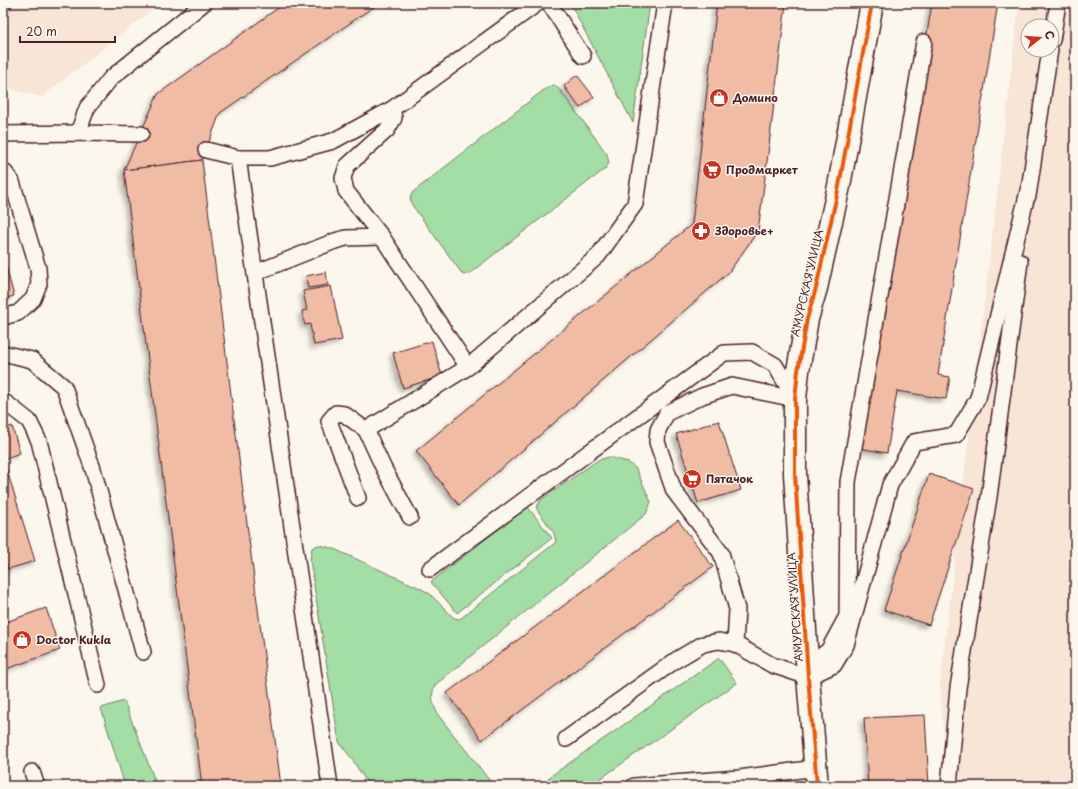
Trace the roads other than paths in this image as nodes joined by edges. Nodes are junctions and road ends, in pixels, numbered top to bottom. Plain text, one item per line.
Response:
1 (204, 3) edge
2 (538, 3) edge
3 (550, 3) edge
4 (665, 3) edge
5 (872, 3) edge
6 (1058, 3) edge
7 (1056, 18) edge
8 (924, 42) dead end
9 (584, 56) dead end
10 (1049, 58) edge
11 (392, 109) junction
12 (78, 132) junction
13 (3, 134) edge
14 (141, 134) dead end
15 (206, 150) dead end
16 (238, 158) junction
17 (3, 170) edge
18 (1029, 187) junction
19 (382, 237) junction
20 (255, 273) junction
21 (3, 317) edge
22 (3, 353) edge
23 (468, 367) junction
24 (795, 399) junction
25 (3, 403) edge
26 (366, 430) junction
27 (358, 498) dead end
28 (410, 517) dead end
29 (430, 569) dead end
30 (735, 644) junction
31 (143, 652) dead end
32 (808, 671) junction
33 (98, 685) dead end
34 (566, 739) dead end
35 (817, 777) edge
36 (330, 786) edge
37 (634, 786) edge
38 (949, 786) edge

1 - 12 lane
2 - 11 lane
3 - 9 lane
4 - 23 lane
5 - 24 street, АМУРСКАЯ УЛИЦА
6 - 7 lane
8 - 32 lane
10 - 18 lane
11 - 16 lane
11 - 19 lane
12 - 13 lane
12 - 14 lane
15 - 16 lane
16 - 20 lane
17 - 21 lane
18 - 32 lane
18 - 38 lane
19 - 20 lane
19 - 23 lane
20 - 36 lane
22 - 31 lane
23 - 26 lane
24 - 29 lane
24 - 30 lane
24 - 32 street, АМУРСКАЯ УЛИЦА
25 - 33 lane
26 - 27 lane
26 - 28 lane
30 - 32 lane
30 - 34 lane
32 - 35 street, АМУРСКАЯ УЛИЦА
35 - 37 lane

